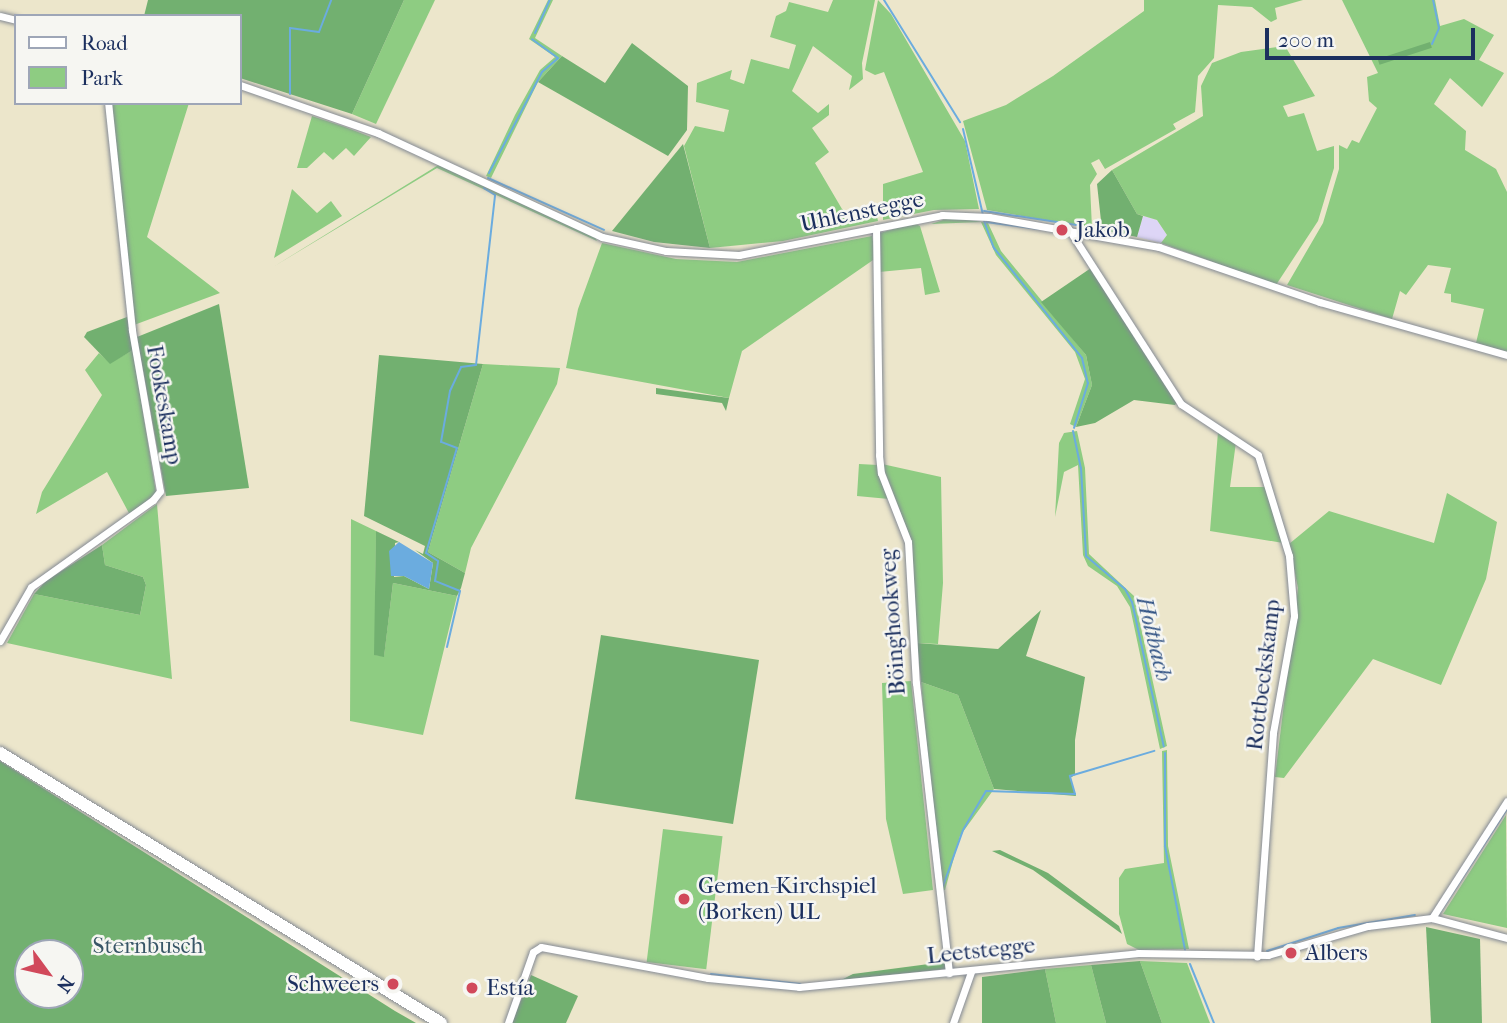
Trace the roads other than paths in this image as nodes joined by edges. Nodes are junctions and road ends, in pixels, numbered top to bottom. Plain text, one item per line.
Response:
1 (242, 86) edge
2 (108, 105) edge
3 (876, 228) junction
4 (1068, 228) junction
5 (1507, 355) edge
6 (0, 641) edge
7 (0, 752) edge
8 (1507, 801) edge
9 (1432, 918) junction
10 (1507, 939) edge
11 (1257, 956) junction
12 (971, 972) junction
13 (949, 973) junction
14 (441, 1023) edge
15 (508, 1023) edge
16 (953, 1023) edge

1 - 3 street, Uhlenstegge
2 - 6 street, Fookeskamp
3 - 4 street, Uhlenstegge
3 - 13 street, Böinghookweg
4 - 5 street, Uhlenstegge
4 - 11 street, Rottbeckskamp
7 - 14 main road
8 - 9 street
9 - 10 street, Leetstegge
9 - 11 street, Leetstegge
11 - 12 street, Leetstegge
12 - 13 street, Leetstegge
12 - 16 street
13 - 15 street, Leetstegge

